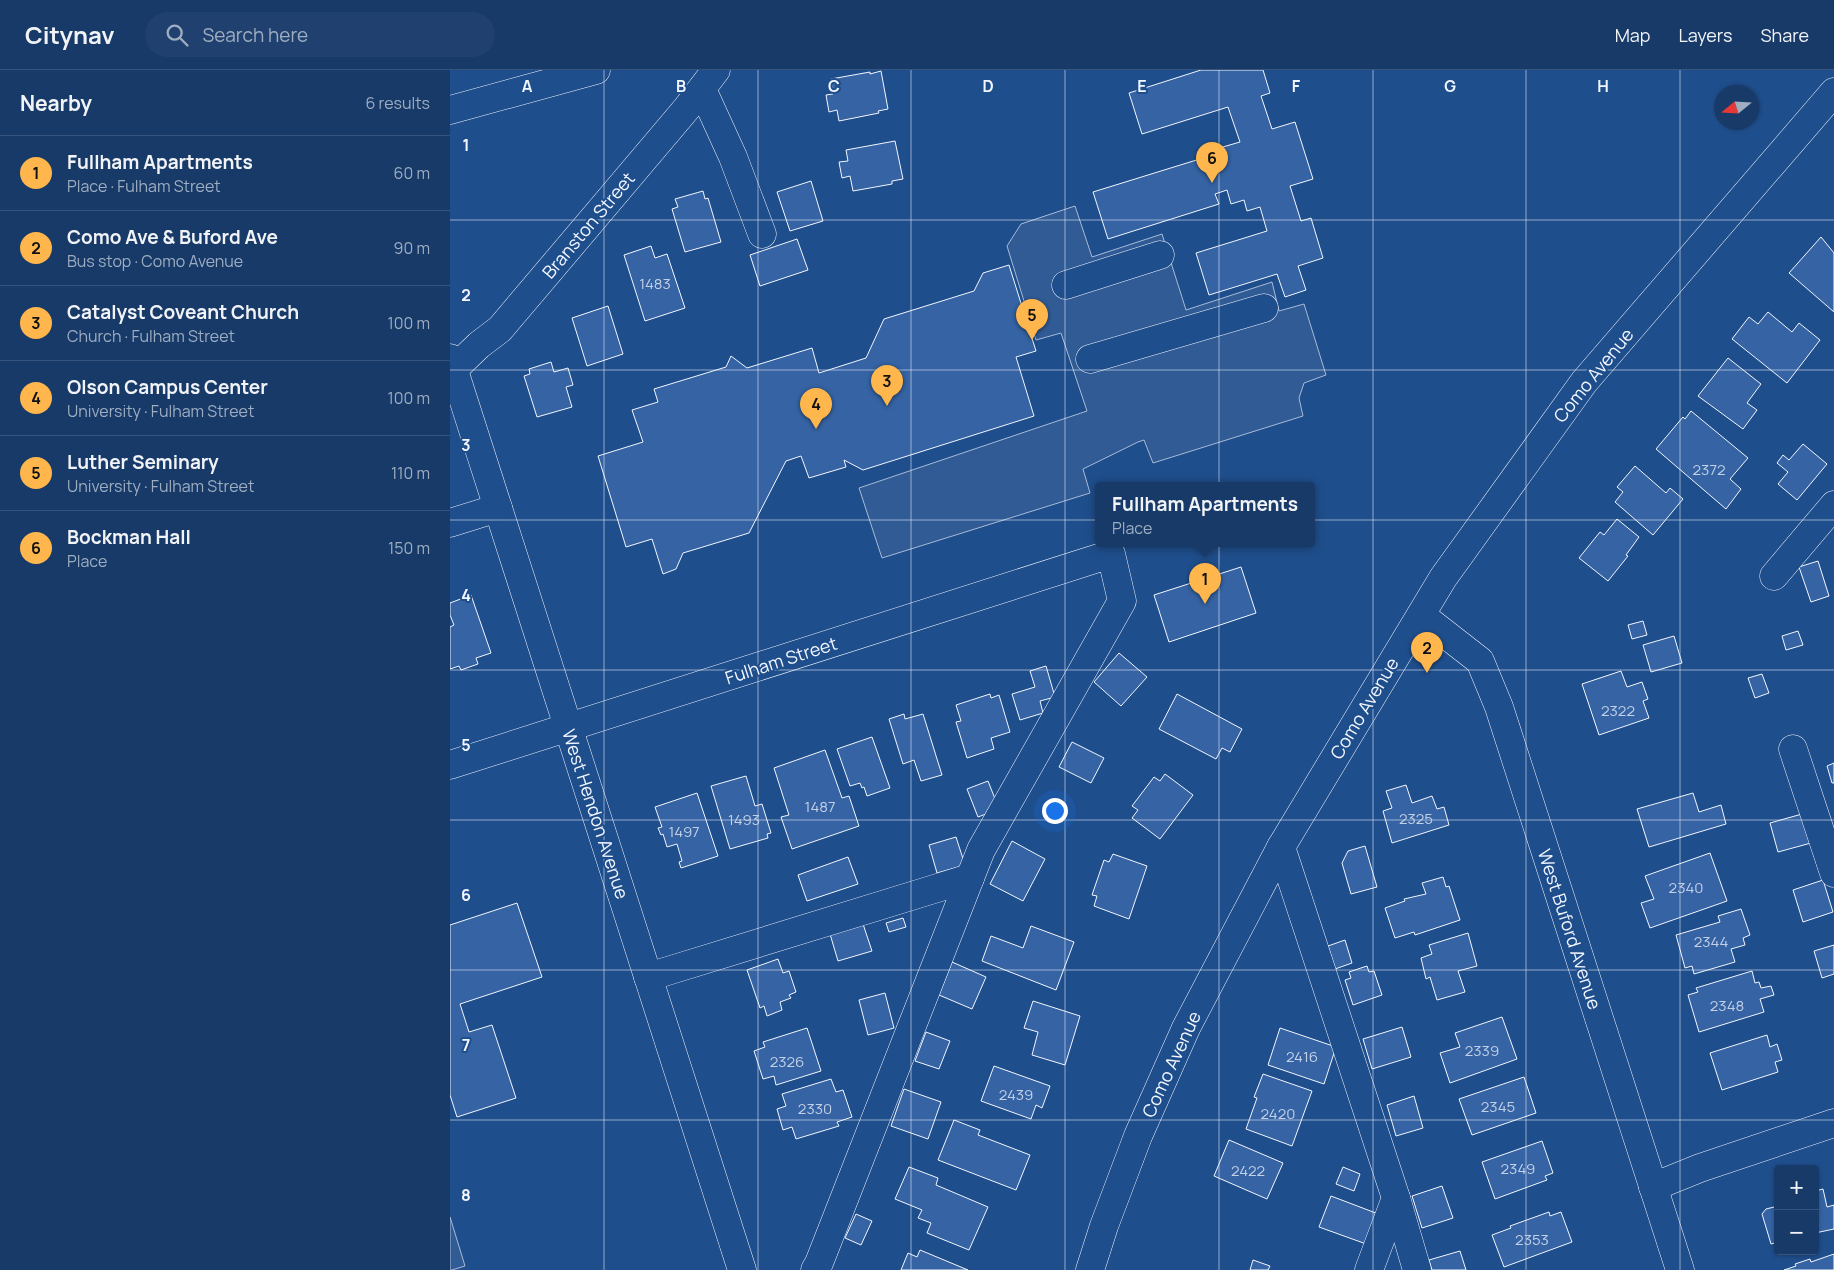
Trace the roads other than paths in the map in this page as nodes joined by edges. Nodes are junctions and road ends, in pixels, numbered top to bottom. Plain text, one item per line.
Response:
1 (596, 70) edge
2 (709, 79) edge
3 (1834, 92) edge
4 (450, 110) edge
5 (762, 234) dead end
6 (1160, 255) dead end
7 (1066, 285) dead end
8 (1264, 308) dead end
9 (1090, 359) dead end
10 (451, 366) edge
11 (1834, 505) edge
12 (498, 508) junction
13 (450, 522) edge
14 (1774, 576) dead end
15 (1421, 615) junction
16 (568, 727) junction
17 (1794, 749) dead end
18 (450, 765) edge
19 (1281, 847) junction
20 (1834, 873) edge
21 (970, 878) junction
22 (648, 977) junction
23 (1834, 1124) edge
24 (1653, 1187) junction
25 (1396, 1198) junction
26 (742, 1270) edge
27 (815, 1270) edge
28 (1090, 1270) edge
29 (1369, 1270) edge
30 (1417, 1270) edge
31 (1680, 1270) edge

1 - 4 street
2 - 5 street
2 - 10 street, Branston Street
3 - 15 street, Como Avenue
6 - 7 street
8 - 9 street
10 - 12 street, West Hendon Avenue
11 - 14 street
12 - 13 street
12 - 16 street, West Hendon Avenue
15 - 19 street, Como Avenue
15 - 24 street, West Buford Avenue
16 - 18 street, Fulham Street
16 - 21 street, Fulham Street
16 - 22 street, West Hendon Avenue
17 - 20 street
19 - 25 street
19 - 28 street, Como Avenue
21 - 22 street
21 - 27 street
22 - 26 street, West Hendon Avenue
23 - 24 street
24 - 31 street, West Buford Avenue
25 - 29 street
25 - 30 street

